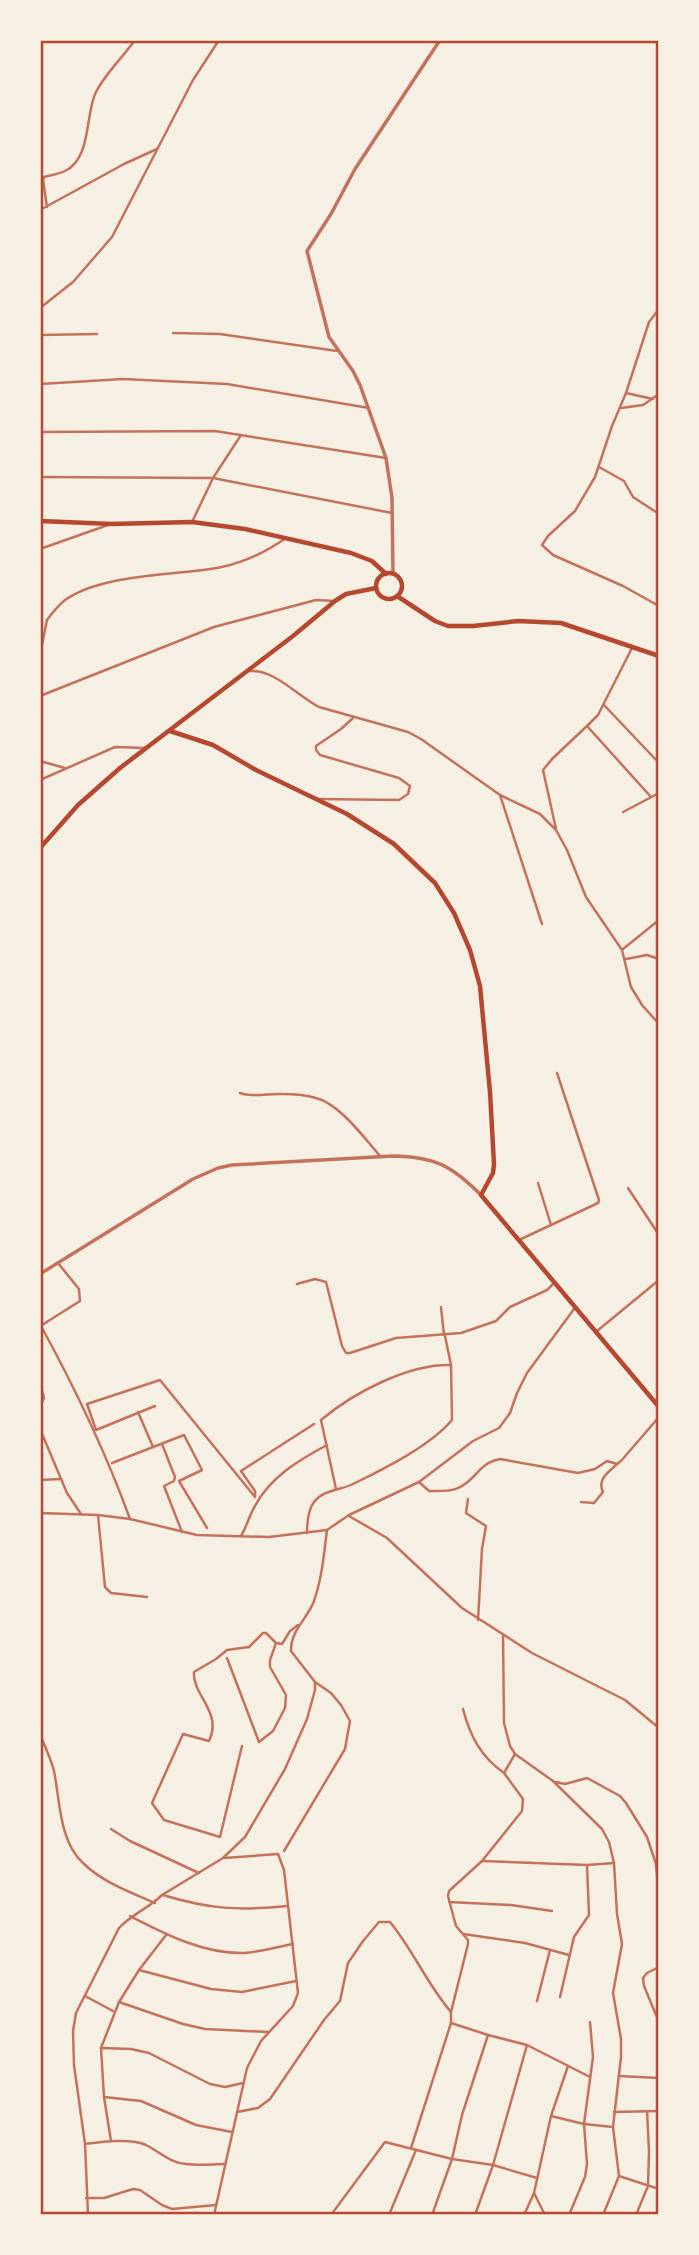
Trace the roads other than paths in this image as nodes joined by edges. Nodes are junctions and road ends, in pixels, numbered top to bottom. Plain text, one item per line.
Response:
1 (135, 40) edge
2 (219, 40) edge
3 (440, 40) edge
4 (157, 149) junction
5 (47, 207) junction
6 (40, 210) edge
7 (40, 308) edge
8 (659, 309) edge
9 (173, 333) dead end
10 (97, 334) dead end
11 (40, 335) edge
12 (337, 351) junction
13 (40, 384) edge
14 (626, 393) junction
15 (659, 394) edge
16 (653, 399) junction
17 (369, 408) junction
18 (621, 408) junction
19 (40, 432) edge
20 (241, 435) junction
21 (386, 457) junction
22 (599, 467) junction
23 (40, 477) edge
24 (213, 478) junction
25 (392, 513) junction
26 (659, 514) edge
27 (40, 522) edge
28 (192, 522) junction
29 (111, 524) junction
30 (287, 538) junction
31 (40, 549) edge
32 (387, 573) junction
33 (393, 574) junction
34 (376, 588) junction
35 (397, 596) junction
36 (335, 601) junction
37 (659, 607) edge
38 (40, 617) edge
39 (47, 620) junction
40 (45, 627) junction
41 (40, 629) edge
42 (632, 648) junction
43 (40, 654) edge
44 (659, 656) edge
45 (244, 672) junction
46 (40, 696) edge
47 (604, 705) junction
48 (354, 717) junction
49 (587, 726) junction
50 (170, 731) junction
51 (147, 748) junction
52 (40, 761) edge
53 (659, 763) edge
54 (65, 768) junction
55 (40, 780) edge
56 (659, 793) edge
57 (500, 795) junction
58 (651, 797) junction
59 (315, 799) junction
60 (623, 812) dead end
61 (556, 830) junction
62 (40, 848) edge
63 (659, 920) edge
64 (542, 924) dead end
65 (622, 950) junction
66 (626, 958) junction
67 (659, 959) edge
68 (659, 1024) edge
69 (557, 1073) dead end
70 (240, 1093) dead end
71 (381, 1157) junction
72 (538, 1183) dead end
73 (628, 1188) dead end
74 (481, 1195) junction
75 (551, 1225) junction
76 (659, 1235) edge
77 (519, 1240) junction
78 (58, 1263) junction
79 (40, 1274) edge
80 (659, 1280) edge
81 (297, 1284) dead end
82 (553, 1284) junction
83 (441, 1307) dead end
84 (575, 1309) junction
85 (41, 1326) edge
86 (594, 1333) junction
87 (444, 1336) junction
88 (451, 1365) junction
89 (40, 1383) edge
90 (40, 1406) edge
91 (155, 1406) dead end
92 (659, 1408) edge
93 (138, 1412) junction
94 (659, 1417) edge
95 (314, 1424) dead end
96 (40, 1429) edge
97 (162, 1444) junction
98 (327, 1445) junction
99 (153, 1447) junction
100 (112, 1464) dead end
101 (617, 1464) junction
102 (61, 1479) junction
103 (40, 1480) edge
104 (419, 1482) junction
105 (336, 1489) junction
106 (468, 1499) dead end
107 (581, 1502) dead end
108 (40, 1513) edge
109 (81, 1514) junction
110 (98, 1515) junction
111 (349, 1515) junction
112 (130, 1519) junction
113 (207, 1528) dead end
114 (327, 1530) junction
115 (183, 1532) junction
116 (307, 1533) junction
117 (241, 1536) junction
118 (147, 1597) dead end
119 (478, 1619) junction
120 (300, 1623) junction
121 (503, 1636) junction
122 (276, 1643) junction
123 (227, 1658) dead end
124 (314, 1682) junction
125 (463, 1709) dead end
126 (659, 1728) edge
127 (40, 1735) edge
128 (242, 1746) dead end
129 (515, 1754) junction
130 (504, 1773) junction
131 (553, 1781) junction
132 (111, 1829) dead end
133 (284, 1851) dead end
134 (223, 1858) junction
135 (482, 1861) junction
136 (614, 1863) junction
137 (587, 1865) junction
138 (199, 1873) junction
139 (659, 1887) edge
140 (162, 1895) junction
141 (449, 1902) junction
142 (155, 1903) junction
143 (287, 1906) junction
144 (552, 1911) dead end
145 (130, 1916) junction
146 (463, 1934) junction
147 (166, 1935) junction
148 (293, 1944) junction
149 (550, 1950) junction
150 (569, 1955) junction
151 (659, 1967) edge
152 (139, 1970) junction
153 (297, 1981) junction
154 (85, 1996) junction
155 (560, 1997) dead end
156 (537, 2001) dead end
157 (118, 2002) junction
158 (114, 2011) junction
159 (451, 2012) junction
160 (590, 2022) dead end
161 (659, 2022) edge
162 (451, 2023) junction
163 (268, 2032) junction
164 (488, 2035) junction
165 (527, 2045) junction
166 (101, 2048) junction
167 (568, 2066) junction
168 (620, 2076) junction
169 (591, 2077) junction
170 (659, 2078) edge
171 (243, 2083) junction
172 (104, 2098) junction
173 (647, 2111) junction
174 (659, 2111) edge
175 (236, 2112) junction
176 (614, 2112) junction
177 (551, 2116) junction
178 (584, 2124) junction
179 (613, 2127) junction
180 (232, 2132) junction
181 (111, 2141) junction
182 (85, 2144) junction
183 (411, 2148) junction
184 (416, 2149) junction
185 (452, 2159) junction
186 (225, 2164) junction
187 (493, 2165) junction
188 (619, 2176) junction
189 (537, 2178) junction
190 (648, 2186) junction
191 (659, 2189) edge
192 (534, 2193) junction
193 (86, 2198) junction
194 (216, 2205) junction
195 (88, 2215) edge
196 (214, 2215) edge
197 (331, 2215) edge
198 (389, 2215) edge
199 (432, 2215) edge
200 (475, 2215) edge
201 (524, 2215) edge
202 (545, 2215) edge
203 (569, 2215) edge
204 (603, 2215) edge
205 (636, 2215) edge

1 - 5 street
2 - 4 street
3 - 12 street
4 - 5 street
4 - 7 street
5 - 6 street
8 - 14 street
9 - 12 street
10 - 11 street
12 - 17 street
13 - 17 street
14 - 16 street
14 - 18 street
15 - 16 street
16 - 18 street
17 - 21 street
18 - 22 street
19 - 20 street
20 - 21 street
20 - 24 street
21 - 25 street
22 - 26 street
22 - 37 street
23 - 24 street
24 - 25 street
24 - 28 street
25 - 33 street
27 - 29 main road
28 - 29 main road
28 - 30 main road
29 - 31 street
30 - 32 main road
30 - 39 street
32 - 33 main road
32 - 34 main road
33 - 35 main road
34 - 35 main road
34 - 36 main road
35 - 42 main road
36 - 45 main road
36 - 46 street
38 - 39 street
39 - 40 street
40 - 41 street
40 - 43 street
42 - 44 main road
42 - 47 street
45 - 48 street
45 - 50 main road
47 - 49 street
47 - 53 street
48 - 57 street
48 - 59 street
49 - 58 street
49 - 61 street
50 - 51 main road
50 - 59 main road
51 - 54 street
51 - 62 main road
52 - 54 street
54 - 55 street
56 - 58 street
57 - 61 street
57 - 64 street
58 - 60 street
59 - 74 main road
61 - 65 street
63 - 65 street
65 - 66 street
66 - 67 street
66 - 68 street
69 - 75 street
70 - 71 street
71 - 74 street
71 - 78 street
72 - 75 street
73 - 76 street
74 - 77 main road
75 - 77 street
77 - 82 main road
78 - 79 street
78 - 85 street
80 - 86 street
81 - 87 street
82 - 84 main road
82 - 87 street
83 - 87 street
84 - 86 main road
84 - 104 street
85 - 112 street
86 - 92 main road
87 - 88 street
88 - 98 street
88 - 105 street
89 - 90 street
91 - 93 street
93 - 95 street
93 - 99 street
94 - 101 street
96 - 102 street
97 - 99 street
97 - 113 street
97 - 115 street
98 - 105 street
98 - 117 street
99 - 100 street
101 - 104 street
101 - 107 street
102 - 103 street
102 - 109 street
104 - 111 street
105 - 116 street
106 - 119 street
108 - 109 street
109 - 110 street
110 - 112 street
110 - 118 street
111 - 114 street
111 - 119 street
112 - 115 street
114 - 116 street
114 - 120 street
115 - 117 street
116 - 117 street
119 - 121 street
120 - 122 street
120 - 124 street
121 - 126 street
121 - 129 street
122 - 123 street
122 - 128 street
124 - 133 street
124 - 134 street
125 - 130 street
127 - 142 street
129 - 130 street
129 - 131 street
130 - 135 street
131 - 136 street
131 - 139 street
132 - 138 street
134 - 138 street
134 - 143 street
135 - 137 street
135 - 141 street
136 - 137 street
136 - 168 street
137 - 150 street
138 - 140 street
140 - 142 street
140 - 143 street
141 - 144 street
141 - 146 street
142 - 145 street
143 - 148 street
145 - 147 street
145 - 154 street
146 - 149 street
146 - 159 street
147 - 148 street
147 - 152 street
148 - 153 street
149 - 150 street
149 - 156 street
150 - 155 street
151 - 161 street
152 - 153 street
152 - 157 street
153 - 163 street
154 - 158 street
154 - 182 street
157 - 158 street
157 - 163 street
158 - 166 street
159 - 162 street
159 - 175 street
160 - 169 street
162 - 164 street
162 - 183 street
163 - 171 street
164 - 165 street
164 - 185 street
165 - 167 street
165 - 187 street
166 - 171 street
166 - 172 street
167 - 169 street
167 - 177 street
168 - 170 street
168 - 176 street
169 - 178 street
171 - 175 street
172 - 180 street
172 - 181 street
173 - 174 street
173 - 176 street
173 - 190 street
175 - 180 street
176 - 179 street
177 - 178 street
177 - 189 street
178 - 179 street
178 - 203 street
179 - 188 street
180 - 186 street
181 - 182 street
181 - 186 street
182 - 193 street
183 - 184 street
183 - 197 street
184 - 185 street
184 - 198 street
185 - 187 street
185 - 199 street
186 - 194 street
187 - 189 street
187 - 200 street
188 - 190 street
188 - 204 street
189 - 192 street
190 - 191 street
190 - 205 street
192 - 201 street
192 - 202 street
193 - 194 street
193 - 195 street
194 - 196 street

